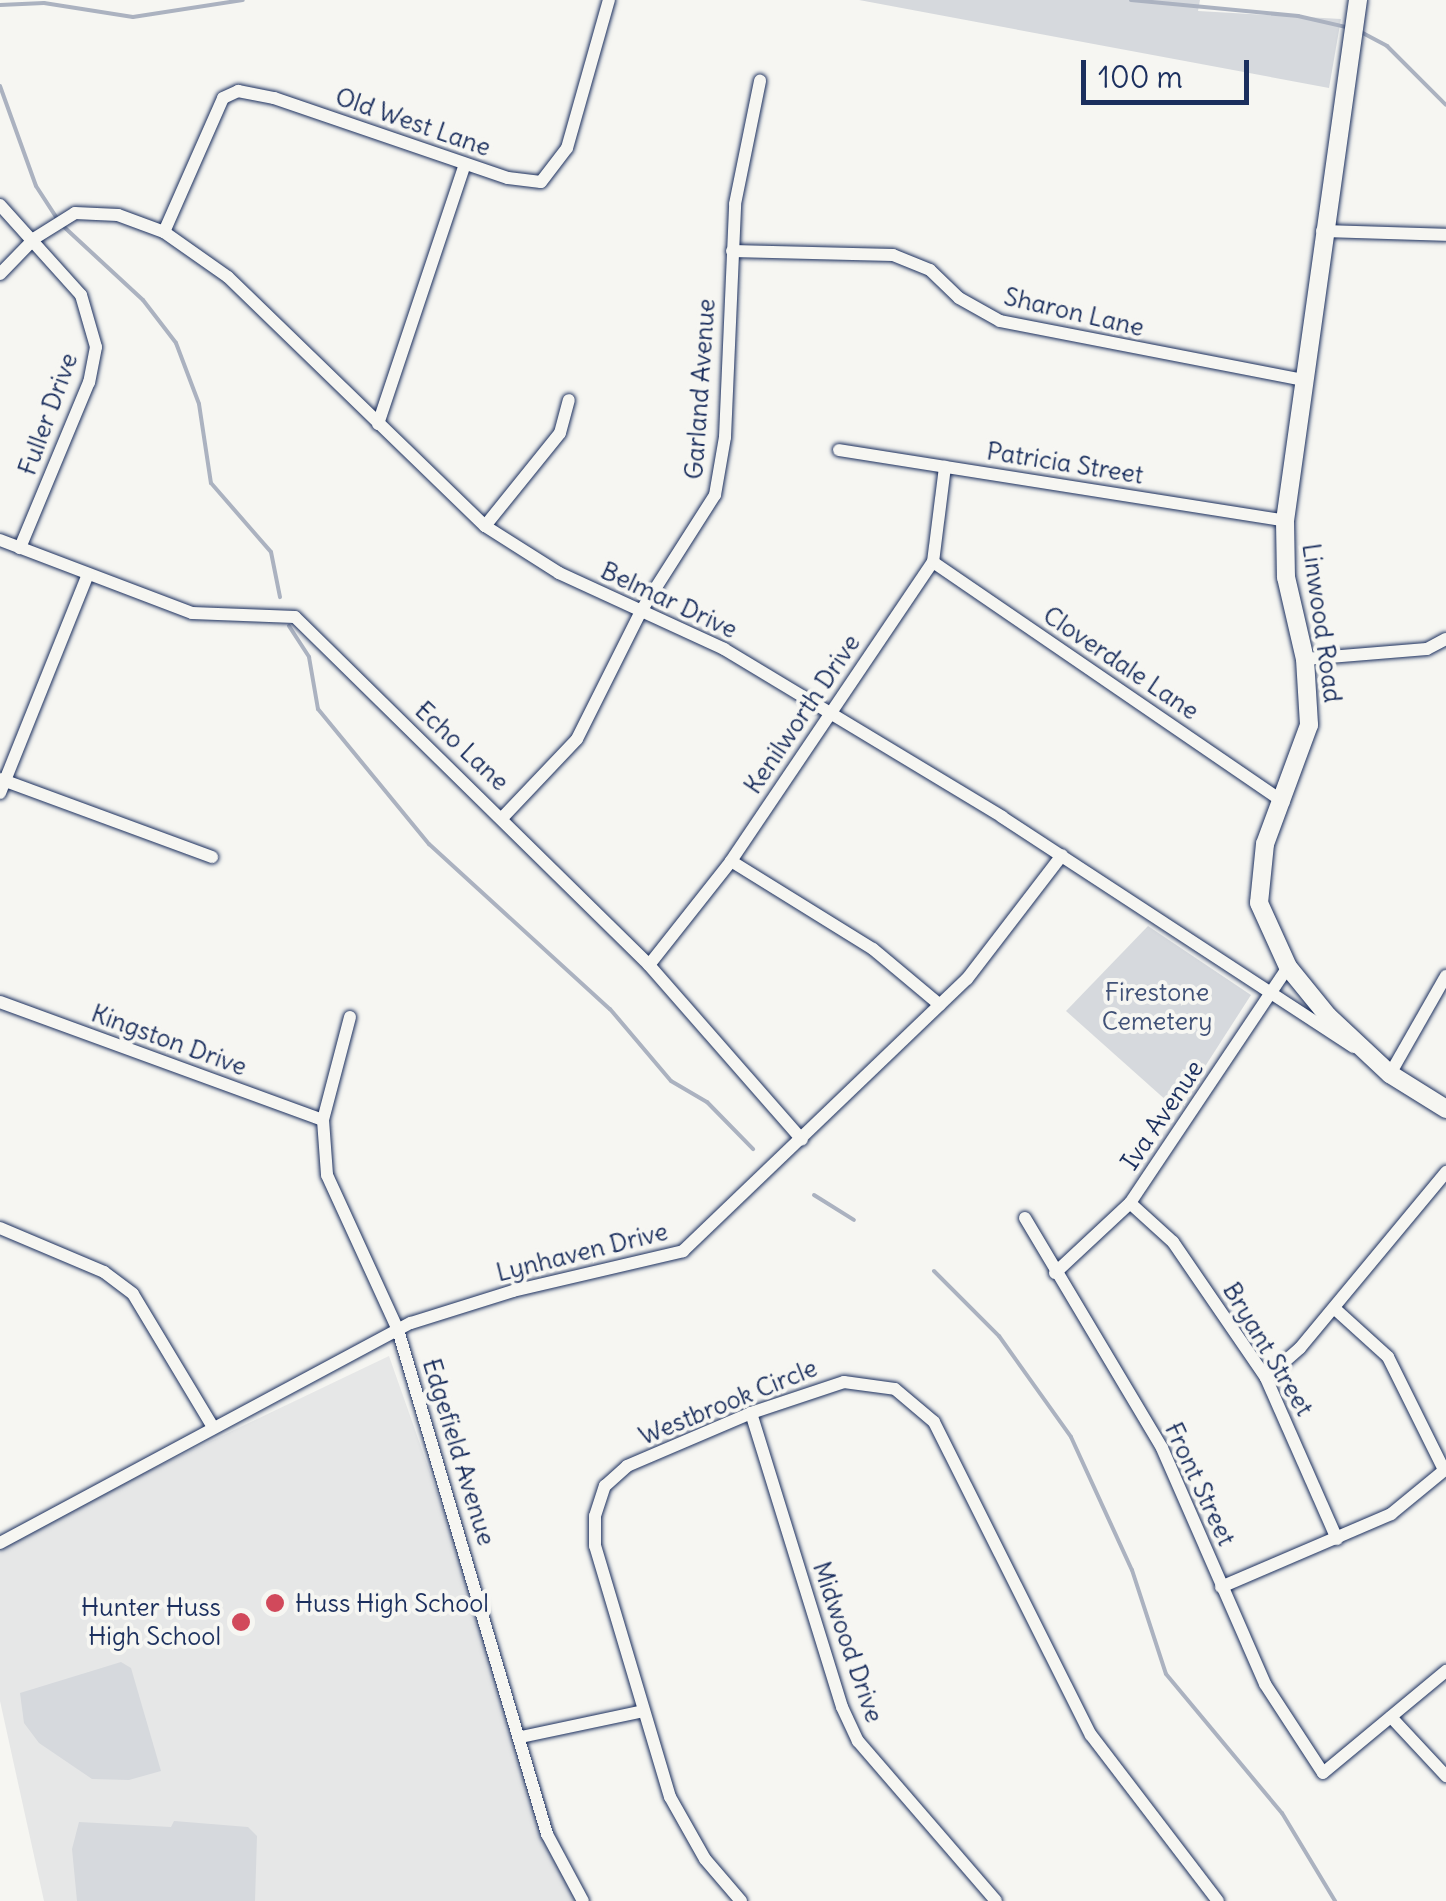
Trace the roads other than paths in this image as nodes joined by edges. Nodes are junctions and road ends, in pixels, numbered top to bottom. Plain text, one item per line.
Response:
1 (609, 0) edge
2 (1357, 4) edge
3 (760, 82) dead end
4 (465, 164) junction
5 (0, 205) edge
6 (1322, 230) junction
7 (164, 232) junction
8 (1446, 235) edge
9 (35, 238) junction
10 (732, 251) junction
11 (0, 274) edge
12 (1303, 380) junction
13 (570, 400) dead end
14 (378, 424) junction
15 (838, 450) dead end
16 (945, 467) junction
17 (1285, 521) junction
18 (485, 526) junction
19 (0, 540) edge
20 (20, 548) junction
21 (933, 562) junction
22 (88, 574) junction
23 (640, 611) junction
24 (1446, 639) edge
25 (1306, 660) junction
26 (828, 714) junction
27 (2, 784) edge
28 (1284, 802) junction
29 (504, 816) junction
30 (1062, 855) junction
31 (212, 858) dead end
32 (731, 861) junction
33 (649, 965) junction
34 (1288, 967) junction
35 (1446, 976) edge
36 (1270, 995) junction
37 (0, 1002) edge
38 (940, 1005) junction
39 (350, 1018) dead end
40 (1361, 1050) junction
41 (1390, 1074) junction
42 (1446, 1110) edge
43 (323, 1120) junction
44 (802, 1140) junction
45 (1446, 1172) edge
46 (1130, 1203) junction
47 (1025, 1218) dead end
48 (0, 1228) edge
49 (1055, 1273) junction
50 (1334, 1308) junction
51 (398, 1330) junction
52 (1266, 1378) junction
53 (751, 1412) junction
54 (213, 1427) junction
55 (1445, 1469) edge
56 (1338, 1539) junction
57 (0, 1543) edge
58 (1221, 1587) junction
59 (1446, 1671) edge
60 (643, 1711) junction
61 (1391, 1718) junction
62 (521, 1737) junction
63 (1446, 1776) edge
64 (583, 1901) edge
65 (740, 1901) edge
66 (996, 1901) edge
67 (1218, 1901) edge

1 - 4 street, Old West Lane
2 - 6 main road, Linwood Road
3 - 10 street, Garland Avenue
4 - 7 street, Old West Lane
4 - 14 street
5 - 9 street, Fuller Drive
6 - 8 street
6 - 12 main road, Linwood Road
7 - 9 street, Belmar Drive
7 - 14 street, Belmar Drive
9 - 11 street, Belmar Drive
9 - 20 street, Fuller Drive
10 - 12 street, Sharon Lane
10 - 23 street, Garland Avenue
12 - 17 main road, Linwood Road
13 - 18 street
14 - 18 street, Belmar Drive
15 - 16 street, Patricia Street
16 - 17 street, Patricia Street
16 - 21 street, Kenilworth Drive
17 - 25 main road, Linwood Road
18 - 23 street, Belmar Drive
19 - 20 street, Echo Lane
20 - 22 street, Echo Lane
21 - 26 street, Kenilworth Drive
21 - 28 street, Cloverdale Lane
22 - 27 street
22 - 29 street, Echo Lane
23 - 26 street, Belmar Drive
23 - 29 street, Garland Avenue
24 - 25 street
25 - 28 main road, Linwood Road
26 - 30 street, Belmar Drive
26 - 32 street, Kenilworth Drive
27 - 31 street
28 - 34 main road, Linwood Road
29 - 33 street, Echo Lane
30 - 36 street, Belmar Drive
30 - 38 street, Lynhaven Drive
32 - 33 street, Kenilworth Drive
32 - 38 street
33 - 44 street, Echo Lane
34 - 36 street, Iva Avenue
34 - 40 main road, Linwood Road
35 - 41 street
36 - 40 street, Belmar Drive
36 - 46 street, Iva Avenue
37 - 43 street, Kingston Drive
38 - 44 street, Lynhaven Drive
39 - 43 street, Edgefield Avenue
40 - 41 main road, Linwood Road
41 - 42 main road, Linwood Road
43 - 51 street, Edgefield Avenue
44 - 51 street, Lynhaven Drive
45 - 50 street
46 - 49 street, Iva Avenue
46 - 52 street, Bryant Street
47 - 49 street, Front Street
48 - 54 street
49 - 58 street, Front Street
50 - 52 street
50 - 55 street
51 - 54 street, Lynhaven Drive
51 - 62 street, Edgefield Avenue
52 - 56 street, Bryant Street
53 - 60 street, Westbrook Circle
53 - 66 street, Midwood Drive
53 - 67 street, Westbrook Circle
54 - 57 street, Lynhaven Drive
55 - 56 street
56 - 58 street
58 - 61 street, Front Street
59 - 61 street
60 - 62 street
60 - 65 street, Westbrook Circle
61 - 63 street
62 - 64 street, Edgefield Avenue

